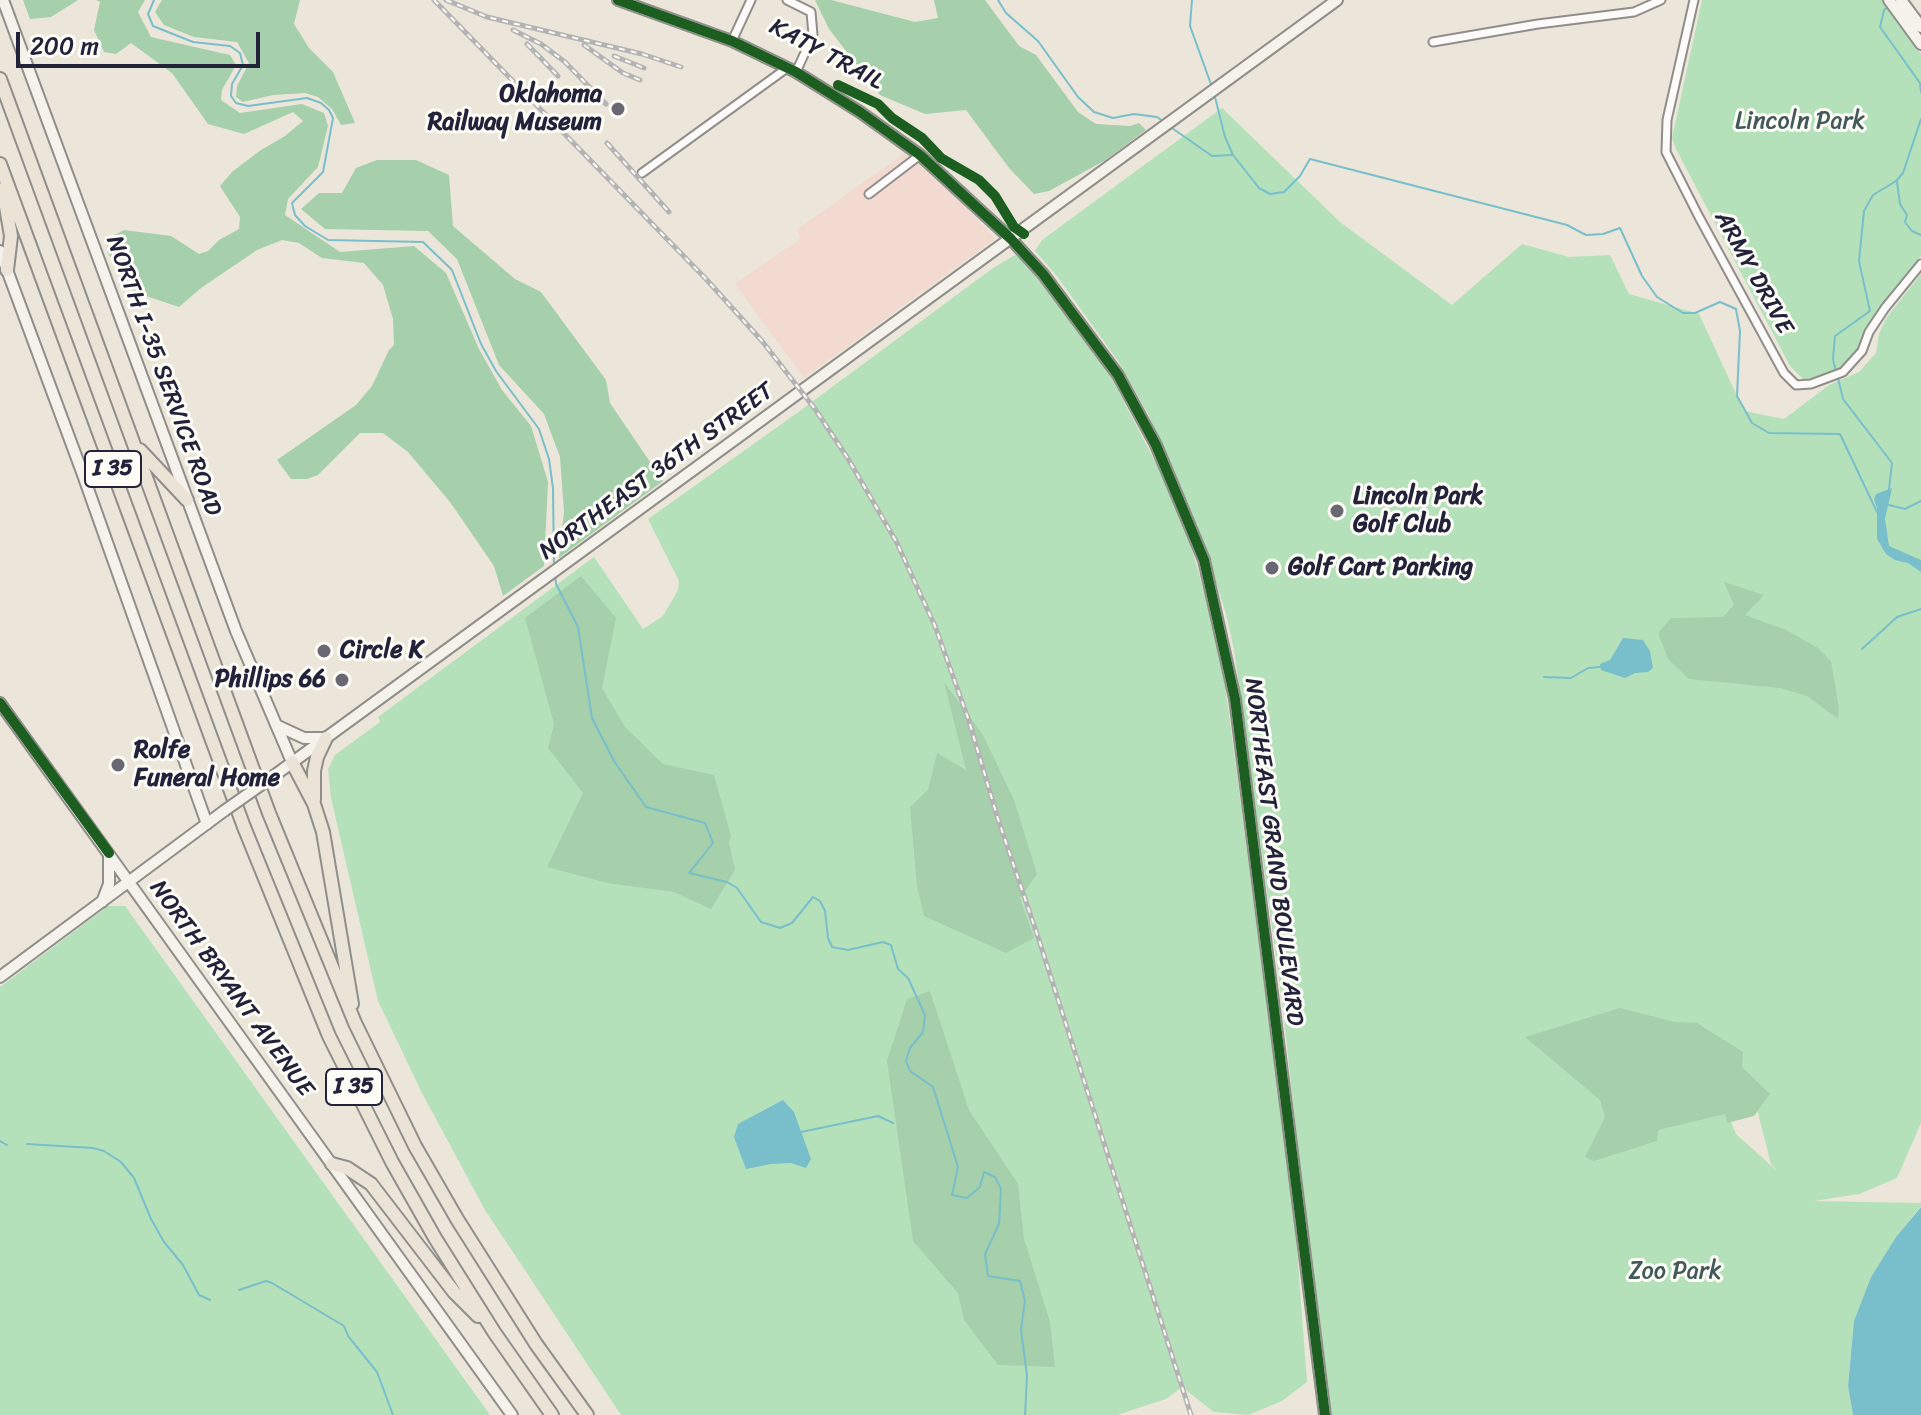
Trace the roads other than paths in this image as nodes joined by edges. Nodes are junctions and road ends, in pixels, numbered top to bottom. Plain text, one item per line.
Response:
1 (3, 0) edge
2 (618, 0) edge
3 (751, 0) edge
4 (787, 0) edge
5 (1337, 0) edge
6 (1661, 0) edge
7 (1694, 0) edge
8 (1889, 0) edge
9 (1901, 0) edge
10 (1921, 27) edge
11 (732, 41) junction
12 (1433, 42) dead end
13 (1921, 44) edge
14 (792, 70) junction
15 (0, 79) edge
16 (920, 155) junction
17 (0, 164) edge
18 (0, 170) edge
19 (642, 173) dead end
20 (869, 194) dead end
21 (1011, 239) junction
22 (0, 251) edge
23 (1921, 264) edge
24 (7, 270) junction
25 (135, 444) junction
26 (187, 500) junction
27 (0, 703) edge
28 (275, 724) junction
29 (326, 738) junction
30 (292, 762) junction
31 (314, 804) junction
32 (207, 824) junction
33 (109, 853) junction
34 (129, 881) junction
35 (102, 902) junction
36 (0, 977) edge
37 (355, 1023) junction
38 (332, 1164) junction
39 (494, 1332) junction
40 (512, 1415) edge
41 (552, 1415) edge
42 (587, 1415) edge
43 (1325, 1415) edge

1 - 26 main road, NORTH I-35 SERVICE ROAD
2 - 11 main road, NORTHEAST GRAND BOULEVARD
3 - 11 street
4 - 14 street
5 - 21 main road, NORTHEAST 36TH STREET
6 - 12 street
7 - 23 street, ARMY DRIVE
8 - 13 main road
9 - 10 main road
11 - 14 main road, NORTHEAST GRAND BOULEVARD
14 - 16 main road, NORTHEAST GRAND BOULEVARD
14 - 19 street
15 - 25 highway, I 35
16 - 20 street
16 - 21 main road, NORTHEAST GRAND BOULEVARD
17 - 39 highway, I 35
18 - 24 highway
21 - 29 main road, NORTHEAST 36TH STREET
21 - 43 main road, NORTHEAST GRAND BOULEVARD
22 - 24 main road
24 - 32 main road
25 - 26 highway
25 - 37 highway, I 35
26 - 28 main road, NORTH I-35 SERVICE ROAD
27 - 33 main road, NORTH BRYANT AVENUE
28 - 29 main road
28 - 30 main road, NORTH I-35 SERVICE ROAD
29 - 30 main road, NORTHEAST 36TH STREET
29 - 31 highway
30 - 31 highway
30 - 32 main road, NORTHEAST 36TH STREET, bridge
31 - 37 highway
32 - 34 main road, NORTHEAST 36TH STREET
33 - 34 main road, NORTH BRYANT AVENUE
33 - 35 main road
34 - 35 main road, NORTHEAST 36TH STREET
34 - 38 main road, NORTH BRYANT AVENUE
35 - 36 main road, NORTHEAST 36TH STREET
37 - 42 highway, I 35
38 - 39 highway
38 - 40 main road, NORTH BRYANT AVENUE
39 - 41 highway, I 35

